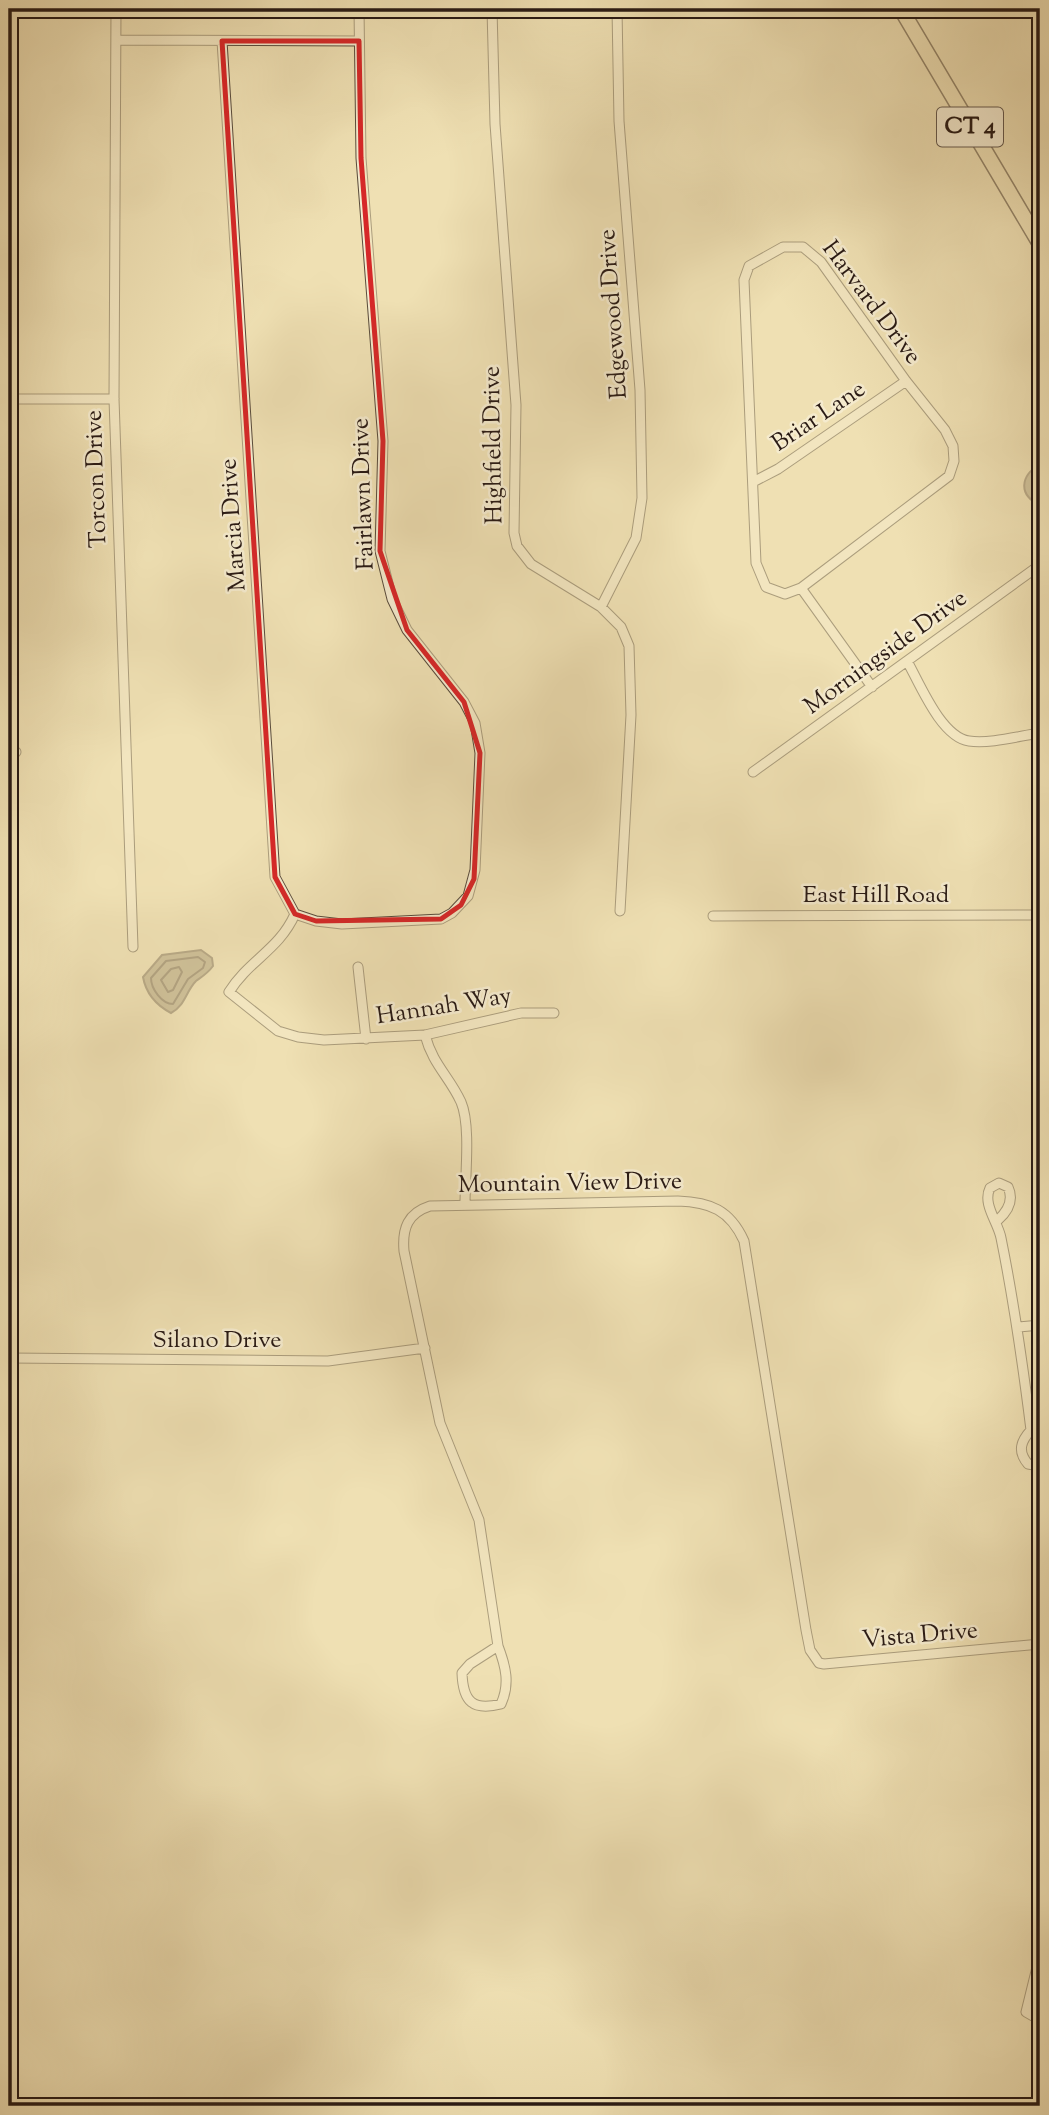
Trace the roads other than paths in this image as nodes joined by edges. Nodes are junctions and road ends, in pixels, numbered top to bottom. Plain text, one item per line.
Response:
1 (116, 9) edge
2 (359, 9) edge
3 (492, 9) edge
4 (617, 9) edge
5 (901, 9) edge
6 (116, 40) junction
7 (222, 41) junction
8 (359, 41) junction
9 (1040, 244) edge
10 (906, 382) junction
11 (114, 398) junction
12 (9, 399) edge
13 (753, 482) junction
14 (1040, 565) edge
15 (801, 588) junction
16 (601, 607) junction
17 (907, 661) junction
18 (872, 687) junction
19 (1040, 733) edge
20 (754, 772) dead end
21 (620, 911) dead end
22 (295, 914) junction
23 (1040, 915) edge
24 (713, 916) dead end
25 (133, 947) dead end
26 (358, 967) dead end
27 (554, 1013) dead end
28 (425, 1035) junction
29 (366, 1040) junction
30 (465, 1204) junction
31 (998, 1220) dead end
32 (1040, 1325) edge
33 (1018, 1326) junction
34 (425, 1348) junction
35 (9, 1358) edge
36 (1036, 1432) edge
37 (1040, 1466) edge
38 (1040, 1644) edge
39 (498, 1646) junction
40 (810, 1650) joint
41 (1040, 1955) edge
42 (1040, 2021) edge

1 - 6 street, Torcon Drive
2 - 8 street, Fairlawn Drive
3 - 16 street, Highfield Drive
4 - 16 street, Edgewood Drive
5 - 9 main road, CT 4
6 - 7 street
6 - 11 street, Torcon Drive
7 - 8 street
7 - 22 street, Marcia Drive
8 - 22 street, Fairlawn Drive
10 - 13 street, Briar Lane
10 - 13 street, Harvard Drive
10 - 15 street, Harvard Drive
11 - 12 street
11 - 25 street, Torcon Drive
13 - 15 street, Harvard Drive
14 - 17 street, Morningside Drive
15 - 18 street
16 - 21 street, Highfield Drive
17 - 18 street, Morningside Drive
17 - 19 street
18 - 20 street, Morningside Drive
22 - 29 street, Hannah Way
23 - 24 street, East Hill Road
26 - 29 street
27 - 28 street, Hannah Way
28 - 29 street, Hannah Way
28 - 30 street
30 - 34 street, Mountain View Drive
30 - 40 street, Mountain View Drive
31 - 33 street
32 - 33 street
33 - 36 street
34 - 35 street, Silano Drive
34 - 39 street, Mountain View Drive
36 - 37 street
38 - 40 street, Vista Drive
39 - 39 street, Mountain View Drive
41 - 42 street

